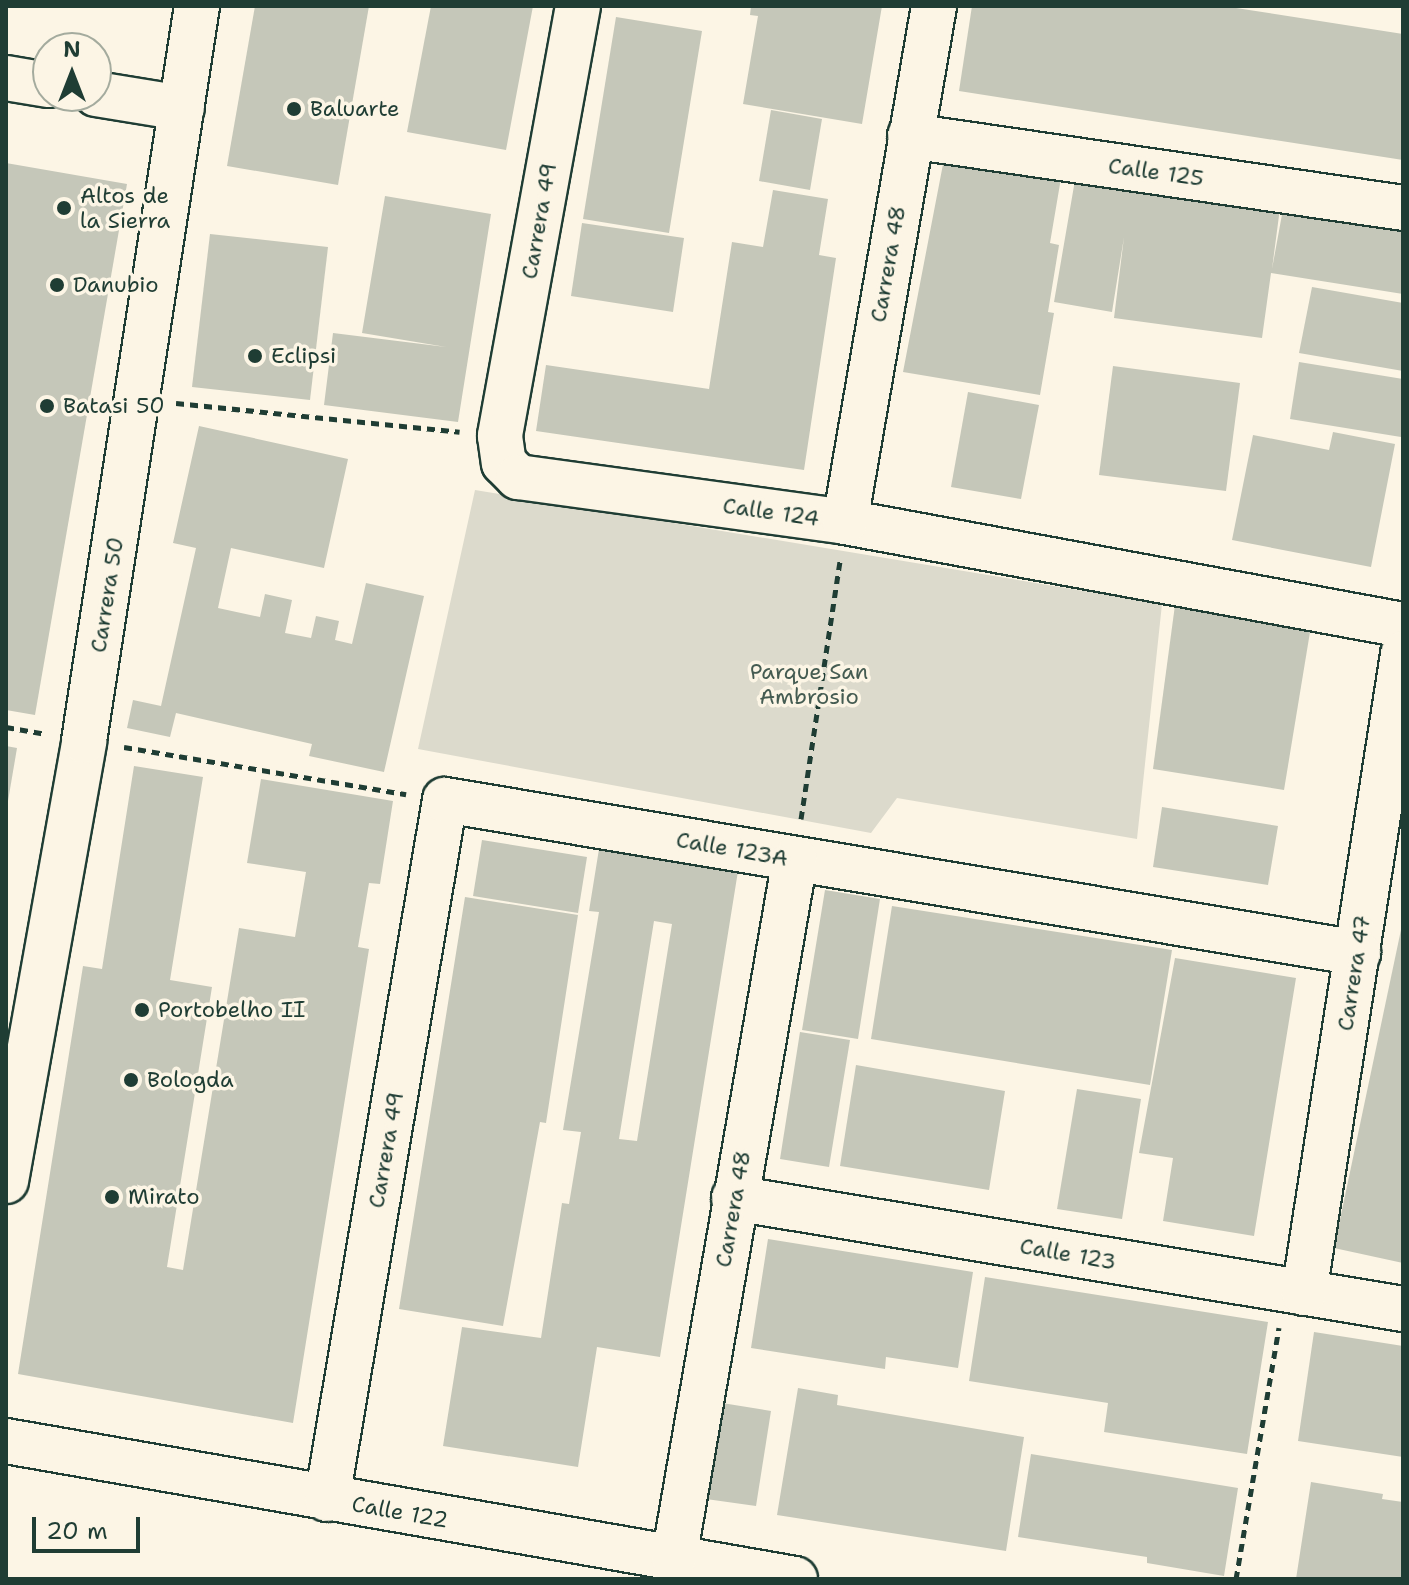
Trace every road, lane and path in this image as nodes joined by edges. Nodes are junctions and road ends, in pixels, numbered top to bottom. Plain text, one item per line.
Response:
1 (197, 6) edge
2 (578, 6) edge
3 (934, 6) edge
4 (6, 78) edge
5 (32, 82) edge
6 (112, 97) edge
7 (182, 108) junction
8 (910, 136) junction
9 (1403, 208) edge
10 (163, 402) dead end
11 (500, 436) junction
12 (845, 522) junction
13 (1403, 625) edge
14 (1403, 654) edge
15 (6, 727) edge
16 (54, 735) dead end
17 (107, 744) dead end
18 (445, 800) junction
19 (795, 859) junction
20 (1358, 953) junction
21 (6, 1181) edge
22 (734, 1198) junction
23 (1294, 1291) junction
24 (1403, 1309) edge
25 (6, 1441) edge
26 (327, 1499) junction
27 (674, 1558) junction
28 (795, 1579) edge
29 (1236, 1579) edge

1 - 7 street, Carrera 50
2 - 11 street, Carrera 49
3 - 8 street, Carrera 48
4 - 5 street
6 - 7 street
7 - 21 street, Carrera 50
8 - 9 street, Calle 125
8 - 12 street, Carrera 48
10 - 11 path
11 - 12 street, Calle 124
12 - 13 street, Calle 124
12 - 19 path
14 - 20 street, Carrera 47
15 - 16 path
17 - 18 path
18 - 19 street, Calle 123A
18 - 26 street, Carrera 49
19 - 20 street, Calle 123A
19 - 22 street, Carrera 48
20 - 23 street, Carrera 47
22 - 23 street, Calle 123
22 - 27 street, Carrera 48
23 - 24 street, Calle 123
23 - 29 path
25 - 26 street, Calle 122
26 - 27 street, Calle 122
27 - 28 street, Calle 122

